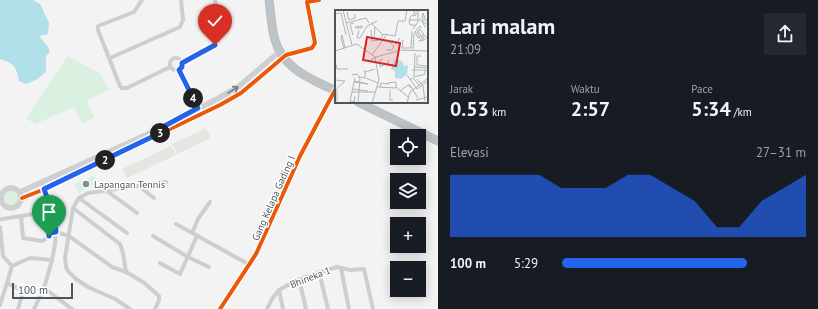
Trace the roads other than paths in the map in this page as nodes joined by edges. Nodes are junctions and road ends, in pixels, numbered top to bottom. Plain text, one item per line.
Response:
1 (142, 0) edge
2 (181, 0) edge
3 (215, 0) edge
4 (269, 0) edge
5 (319, 0) edge
6 (281, 55) junction
7 (110, 58) junction
8 (182, 63) junction
9 (170, 67) junction
10 (179, 70) junction
11 (335, 91) edge
12 (216, 103) junction
13 (361, 103) edge
14 (198, 108) junction
15 (191, 115) junction
16 (160, 131) junction
17 (438, 141) edge
18 (41, 182) junction
19 (166, 182) dead end
20 (139, 186) junction
21 (44, 189) junction
22 (107, 190) junction
23 (21, 195) junction
24 (1, 197) edge
25 (79, 198) junction
26 (154, 198) dead end
27 (210, 202) dead end
28 (2, 206) edge
29 (73, 208) junction
30 (138, 213) dead end
31 (21, 216) junction
32 (0, 220) edge
33 (176, 224) dead end
34 (0, 227) edge
35 (56, 232) junction
36 (49, 233) junction
37 (127, 233) dead end
38 (192, 233) junction
39 (69, 236) junction
40 (153, 236) dead end
41 (197, 236) junction
42 (188, 257) junction
43 (52, 260) junction
44 (160, 264) dead end
45 (250, 265) junction
46 (12, 266) junction
47 (209, 267) dead end
48 (341, 268) junction
49 (126, 272) junction
50 (319, 272) junction
51 (299, 279) junction
52 (7, 283) junction
53 (44, 288) junction
54 (279, 290) junction
55 (0, 305) edge
56 (18, 309) edge
57 (34, 309) edge
58 (72, 309) edge
59 (130, 309) edge
60 (155, 309) edge
61 (220, 309) edge
62 (267, 309) edge
63 (283, 309) edge
64 (306, 309) edge
65 (328, 309) edge
66 (349, 309) edge
67 (372, 309) edge

1 - 7 street
2 - 7 street
3 - 8 street
4 - 6 highway
5 - 6 street
6 - 11 highway
6 - 12 street
7 - 9 street
8 - 9 street
8 - 10 street
9 - 10 street
10 - 14 street
11 - 45 street, Gang Kelapa Gading I
12 - 14 street
12 - 15 street
13 - 17 highway
14 - 15 street
15 - 16 street
16 - 18 street
16 - 21 street
18 - 21 street
18 - 23 street
19 - 20 street
20 - 22 street
20 - 26 street
21 - 23 street
21 - 35 street
22 - 25 street
22 - 30 street
23 - 24 street
23 - 28 street
24 - 28 street
25 - 29 street
25 - 37 street
27 - 38 street
29 - 39 street
29 - 49 street
31 - 32 street
31 - 36 street
31 - 36 street
33 - 38 street
34 - 46 street
35 - 36 street
35 - 39 street
35 - 43 street
38 - 41 street
39 - 49 street
39 - 59 street
40 - 42 street
41 - 42 street
41 - 45 street
42 - 44 street
42 - 47 street
43 - 46 street
43 - 53 street
45 - 61 street, Gang Kelapa Gading I
46 - 52 street
48 - 50 street, Bhineka 1
48 - 66 street
48 - 67 street, Bhineka 1
49 - 60 street
50 - 51 street, Bhineka 1
50 - 65 street
51 - 54 street, Bhineka 1
51 - 64 street
52 - 55 street
52 - 56 street
53 - 57 street
53 - 58 street
54 - 62 street, Bhineka 1
54 - 63 street

